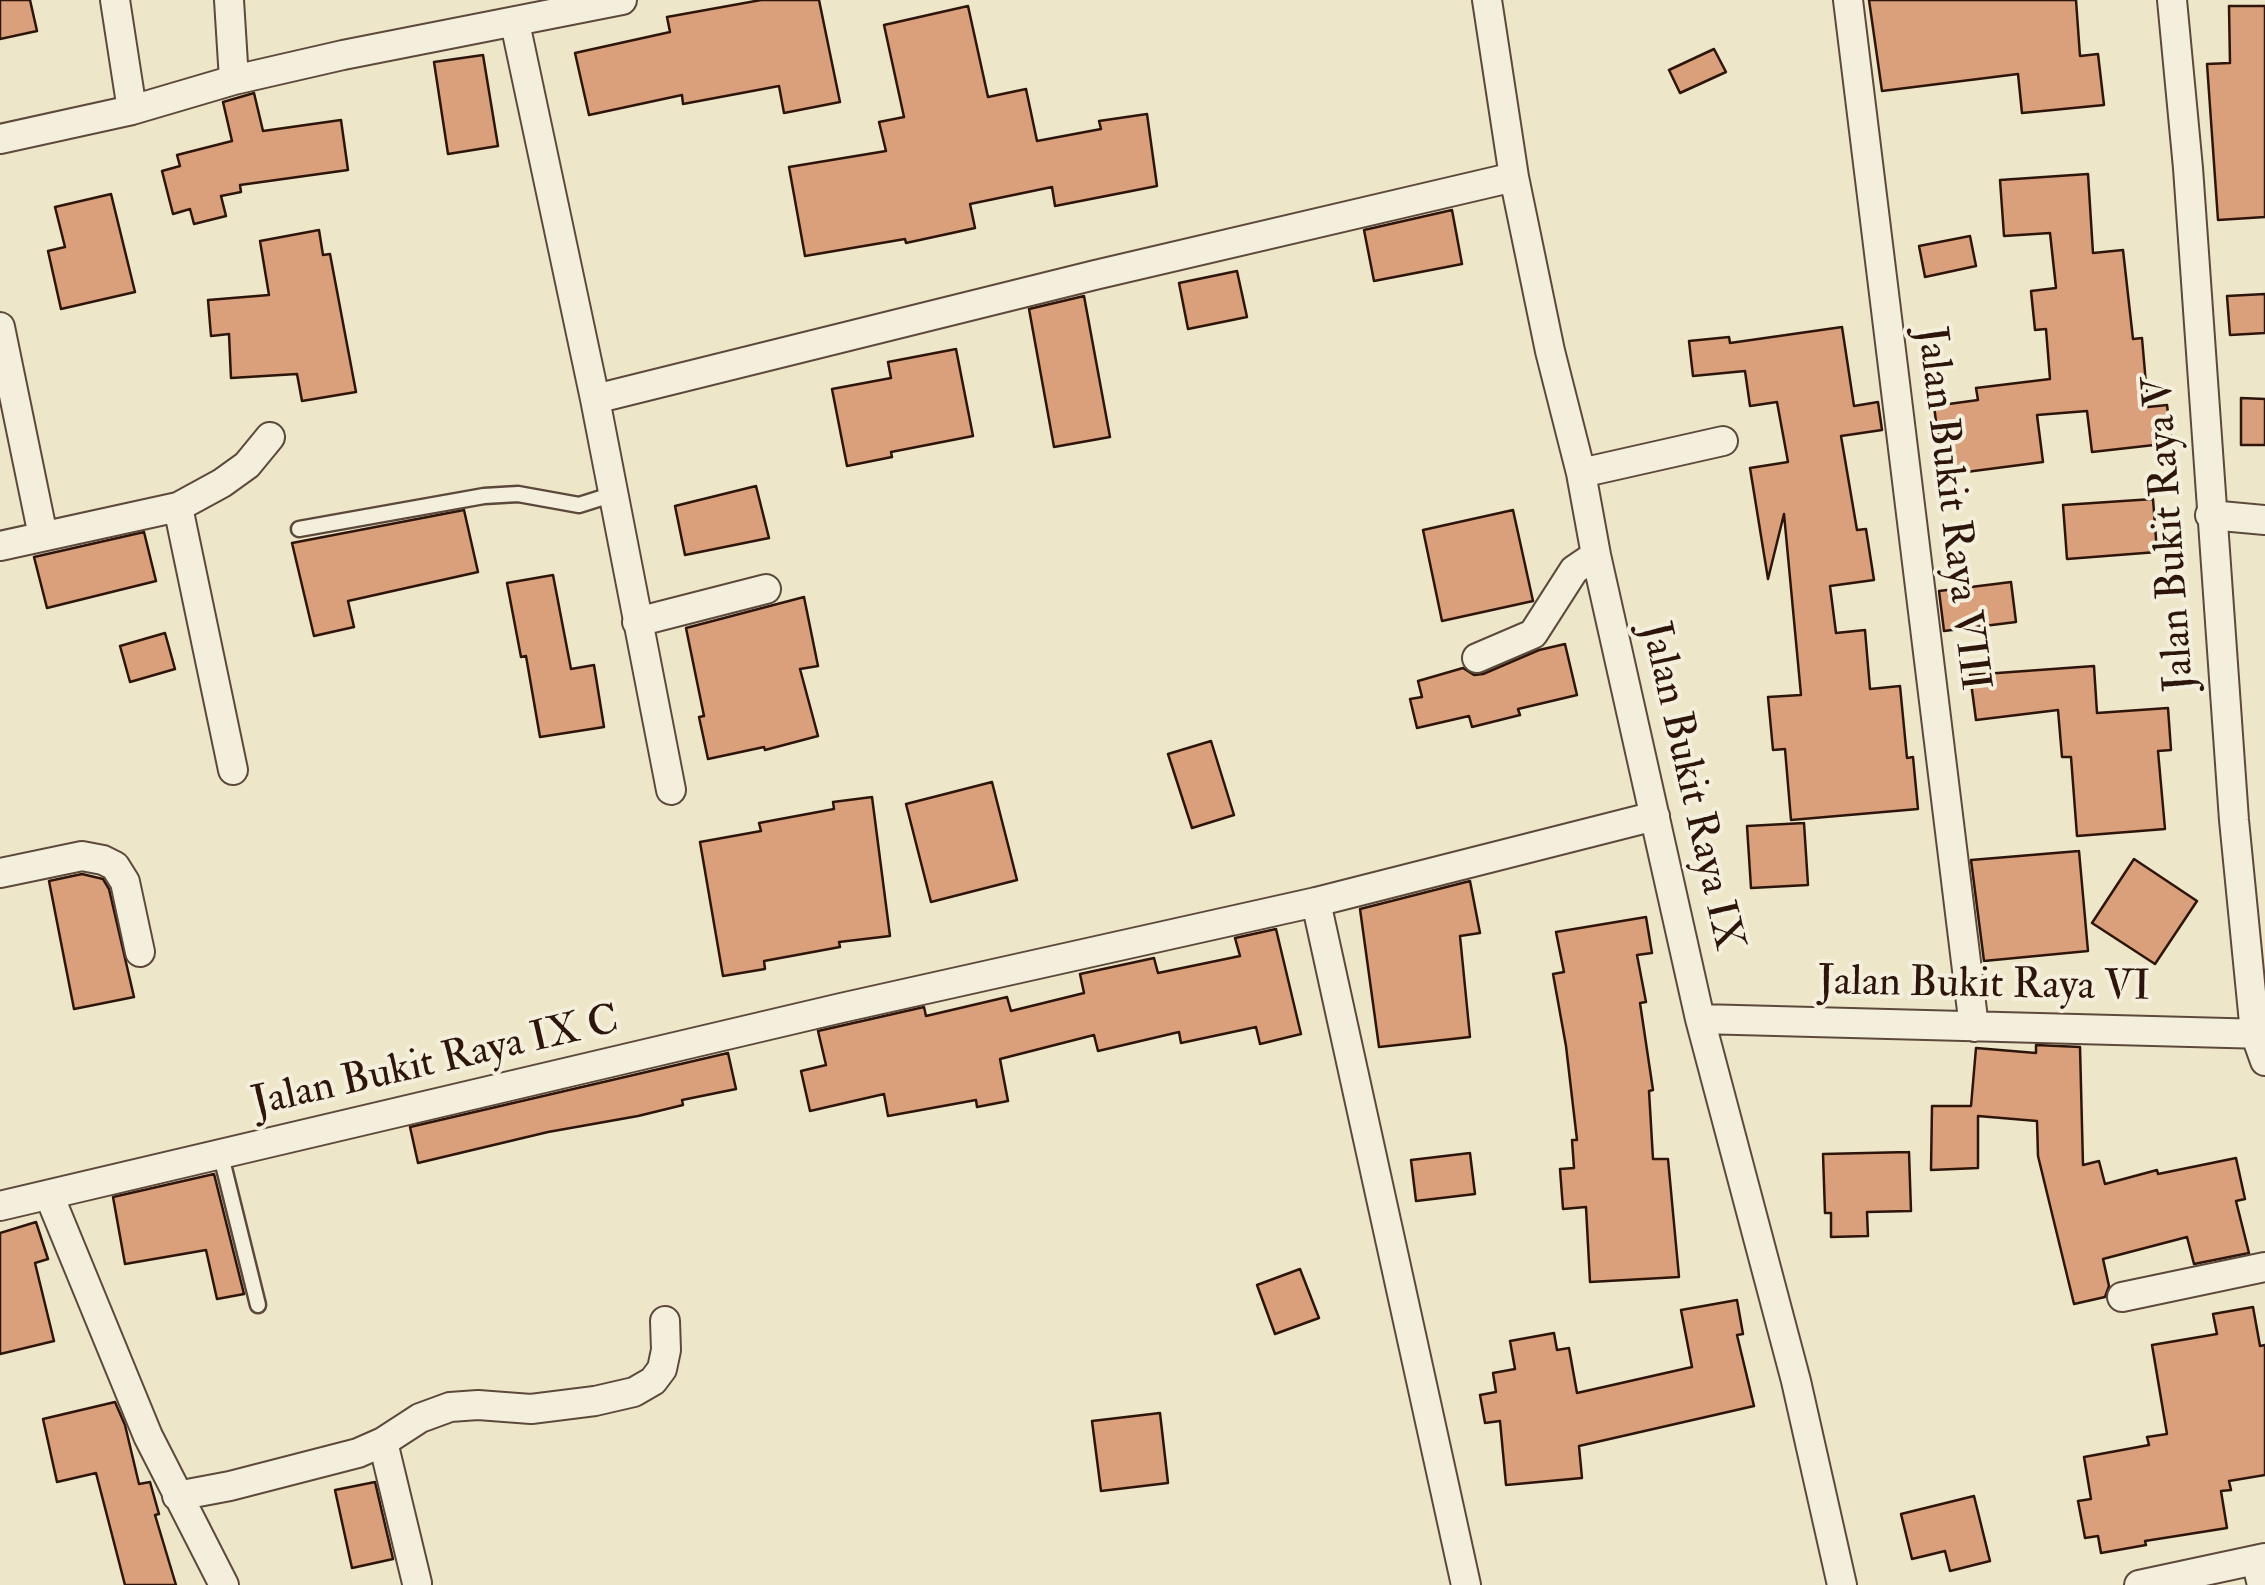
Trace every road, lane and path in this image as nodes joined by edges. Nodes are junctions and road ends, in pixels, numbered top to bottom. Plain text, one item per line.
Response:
1 (115, 0) edge
2 (229, 0) edge
3 (622, 0) edge
4 (1486, 0) edge
5 (1848, 0) edge
6 (2172, 0) edge
7 (515, 22) junction
8 (234, 80) junction
9 (132, 110) junction
10 (0, 138) edge
11 (1514, 177) junction
12 (0, 328) edge
13 (596, 398) junction
14 (270, 437) dead end
15 (1723, 442) dead end
16 (1581, 473) junction
17 (614, 494) junction
18 (178, 507) junction
19 (2210, 514) junction
20 (2265, 520) edge
21 (299, 528) dead end
22 (42, 536) junction
23 (0, 546) edge
24 (1596, 555) junction
25 (766, 589) dead end
26 (637, 622) junction
27 (1477, 658) dead end
28 (233, 770) dead end
29 (671, 790) dead end
30 (1655, 816) junction
31 (0, 873) edge
32 (1316, 902) junction
33 (140, 952) dead end
34 (1700, 1019) junction
35 (1974, 1028) junction
36 (2260, 1033) edge
37 (2265, 1061) edge
38 (221, 1156) junction
39 (49, 1196) junction
40 (0, 1206) edge
41 (2265, 1267) edge
42 (2122, 1297) dead end
43 (258, 1304) dead end
44 (664, 1320) dead end
45 (383, 1442) junction
46 (177, 1496) junction
47 (2261, 1567) edge
48 (416, 1583) edge
49 (224, 1585) edge
50 (1466, 1585) edge
51 (1842, 1585) edge
52 (2139, 1585) edge

1 - 9 street
2 - 8 street
3 - 7 street
4 - 11 street, Jalan Bukit Raya IX
5 - 35 street, Jalan Bukit Raya VIII
6 - 19 street, Jalan Bukit Raya V
7 - 8 street
7 - 13 street
8 - 9 street
9 - 10 street
11 - 13 street
11 - 16 street, Jalan Bukit Raya IX
12 - 22 street
13 - 17 street
14 - 18 street
15 - 16 street
16 - 24 street, Jalan Bukit Raya IX
17 - 21 lane
17 - 26 street
18 - 22 street
18 - 28 street
19 - 20 street
19 - 36 street, Jalan Bukit Raya V
22 - 23 street
24 - 27 street
24 - 30 street, Jalan Bukit Raya IX
25 - 26 street
26 - 29 street
30 - 32 street, Jalan Bukit Raya IX C
30 - 34 street, Jalan Bukit Raya IX
31 - 33 street
32 - 38 street, Jalan Bukit Raya IX C
32 - 50 street
34 - 35 street, Jalan Bukit Raya VI
34 - 51 street, Jalan Bukit Raya IX
35 - 36 street, Jalan Bukit Raya VI
36 - 37 street, Jalan Bukit Raya V
38 - 39 street, Jalan Bukit Raya IX C
38 - 43 lane
39 - 40 street, Jalan Bukit Raya IX C
39 - 46 street
41 - 42 street
44 - 45 street
45 - 46 street
45 - 48 street
46 - 49 street
47 - 52 street

